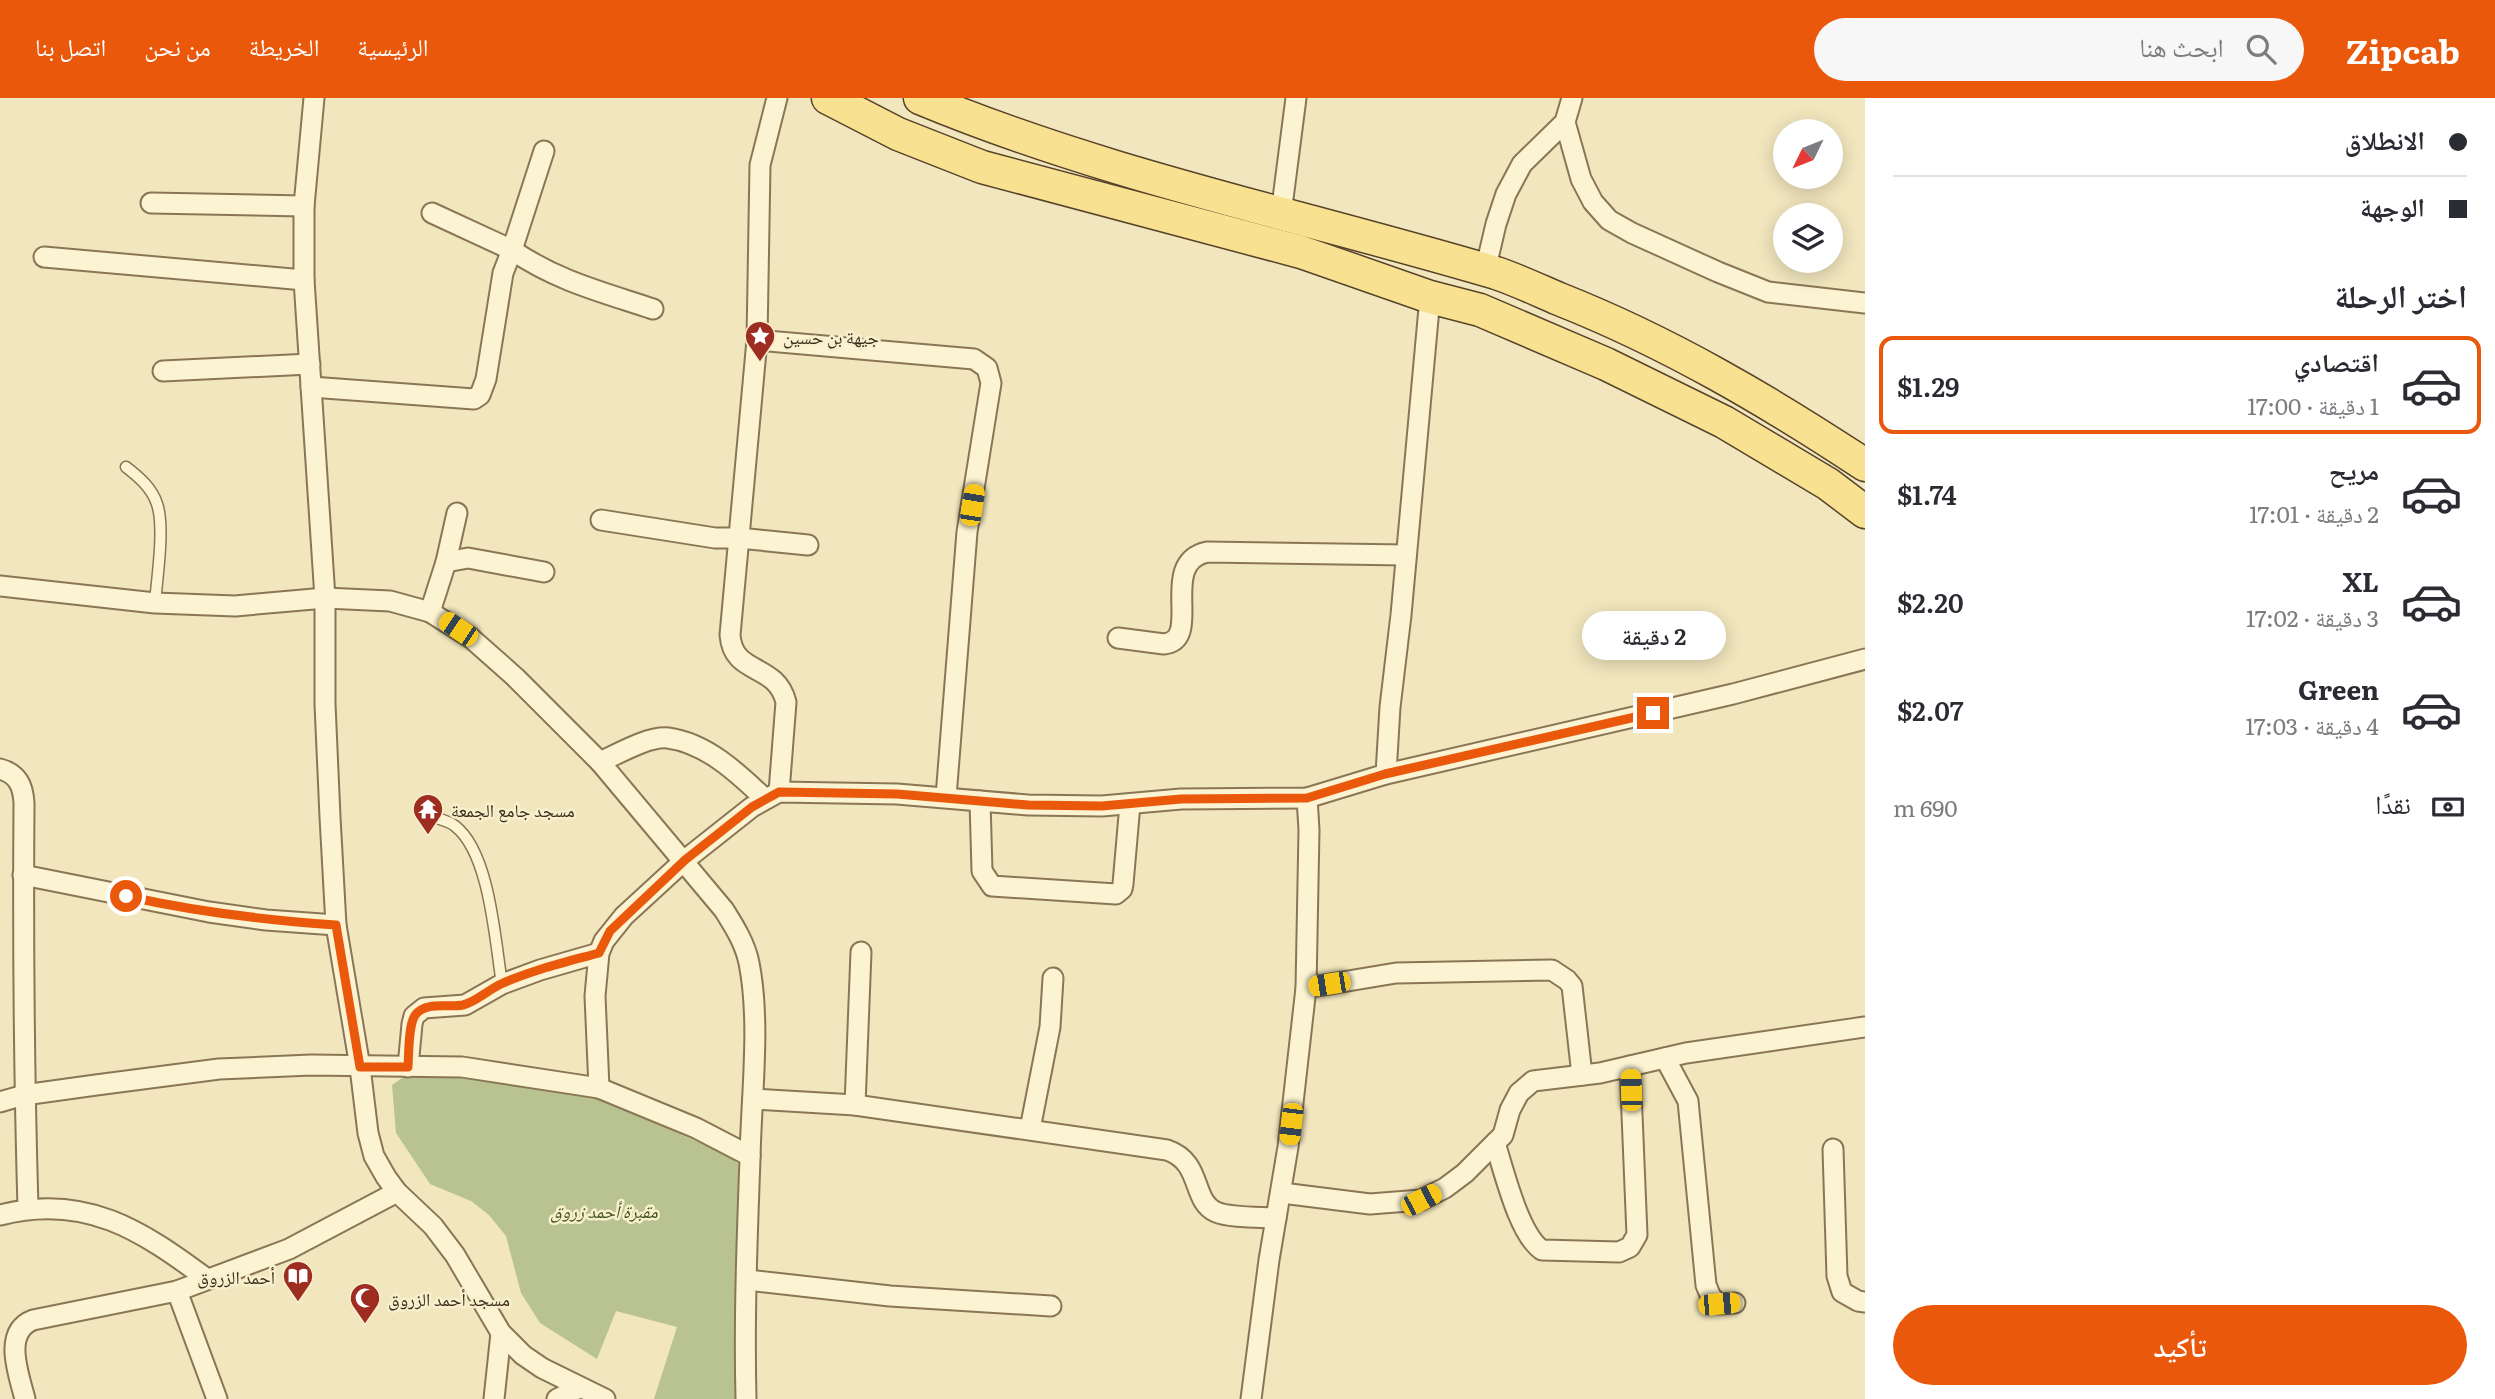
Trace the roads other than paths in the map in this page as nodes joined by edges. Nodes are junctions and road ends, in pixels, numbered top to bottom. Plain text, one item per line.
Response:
1 (314, 98) edge
2 (777, 98) edge
3 (828, 98) edge
4 (920, 98) edge
5 (1296, 98) edge
6 (1572, 98) edge
7 (1565, 122) junction
8 (544, 150) dead end
9 (151, 203) dead end
10 (304, 206) junction
11 (432, 213) dead end
12 (1281, 214) junction
13 (512, 250) junction
14 (44, 257) dead end
15 (1485, 271) junction
16 (304, 280) junction
17 (1430, 297) junction
18 (1865, 303) edge
19 (653, 309) dead end
20 (757, 340) junction
21 (310, 365) junction
22 (163, 371) dead end
23 (311, 387) junction
24 (1865, 465) edge
25 (126, 467) dead end
26 (1865, 512) edge
27 (457, 513) dead end
28 (601, 520) dead end
29 (739, 538) junction
30 (808, 545) dead end
31 (1406, 555) junction
32 (446, 562) junction
33 (544, 572) dead end
34 (0, 586) edge
35 (325, 598) junction
36 (155, 603) junction
37 (430, 612) junction
38 (1118, 638) dead end
39 (1865, 659) edge
40 (600, 762) junction
41 (0, 769) edge
42 (1385, 774) junction
43 (772, 795) junction
44 (946, 797) junction
45 (1307, 798) junction
46 (980, 801) junction
47 (1130, 804) junction
48 (425, 814) dead end
49 (685, 860) junction
50 (23, 875) junction
51 (336, 925) junction
52 (861, 952) dead end
53 (599, 953) junction
54 (1053, 978) dead end
55 (502, 984) junction
56 (1306, 988) junction
57 (1865, 1027) edge
58 (1665, 1058) junction
59 (1630, 1066) junction
60 (360, 1067) junction
61 (408, 1067) junction
62 (1582, 1075) junction
63 (599, 1088) junction
64 (24, 1095) junction
65 (753, 1099) junction
66 (0, 1102) edge
67 (855, 1105) junction
68 (1030, 1129) junction
69 (1495, 1143) junction
70 (1833, 1149) dead end
71 (750, 1156) junction
72 (397, 1192) junction
73 (1282, 1193) junction
74 (28, 1208) junction
75 (0, 1216) edge
76 (1276, 1218) junction
77 (207, 1279) junction
78 (747, 1280) junction
79 (177, 1290) junction
80 (1865, 1302) edge
81 (1735, 1303) dead end
82 (1051, 1306) dead end
83 (501, 1333) junction
84 (579, 1388) junction
85 (25, 1399) edge
86 (217, 1399) edge
87 (494, 1399) edge
88 (557, 1399) edge
89 (605, 1399) edge
90 (746, 1399) edge
91 (1251, 1399) edge

1 - 10 street
2 - 20 street
3 - 17 main road
4 - 12 main road
5 - 12 street
6 - 7 street
7 - 15 street
7 - 18 street
8 - 13 street
9 - 10 street
10 - 16 street
11 - 13 street
12 - 15 main road
13 - 19 street
13 - 23 street
14 - 16 street
15 - 24 main road
16 - 21 street
17 - 26 main road
17 - 31 street
20 - 29 street
20 - 44 street
21 - 22 street
21 - 23 street
23 - 35 street
25 - 36 lane
27 - 32 street
28 - 29 street
29 - 30 street
29 - 43 street
31 - 38 street
31 - 42 street
32 - 33 street
32 - 37 street
34 - 36 street
35 - 36 street
35 - 37 street
35 - 51 street
37 - 40 street
39 - 42 street
40 - 43 street
40 - 49 street
41 - 50 street
42 - 45 street
43 - 44 street
43 - 49 street
44 - 46 street
45 - 47 street
45 - 56 street
46 - 47 street
46 - 47 street
48 - 55 lane
49 - 53 street
49 - 65 street
50 - 51 street
50 - 64 street
51 - 60 street
52 - 67 street
53 - 55 street
53 - 63 street
54 - 68 street
55 - 61 street
56 - 62 street
56 - 73 street
57 - 58 street
58 - 59 street
58 - 81 street
59 - 62 street
59 - 69 street
60 - 61 street
60 - 64 street
60 - 72 street
61 - 63 street
62 - 69 street
63 - 71 street
64 - 66 street
64 - 74 street
65 - 67 street
65 - 71 street
67 - 68 street
68 - 76 street
69 - 73 street
70 - 80 street
71 - 78 street
72 - 77 street
72 - 83 street
73 - 76 street
74 - 75 street
74 - 77 street
76 - 91 street
77 - 79 street
78 - 82 street
78 - 90 street
79 - 85 street
79 - 86 street
83 - 84 street
83 - 87 street
84 - 88 street
84 - 89 street

